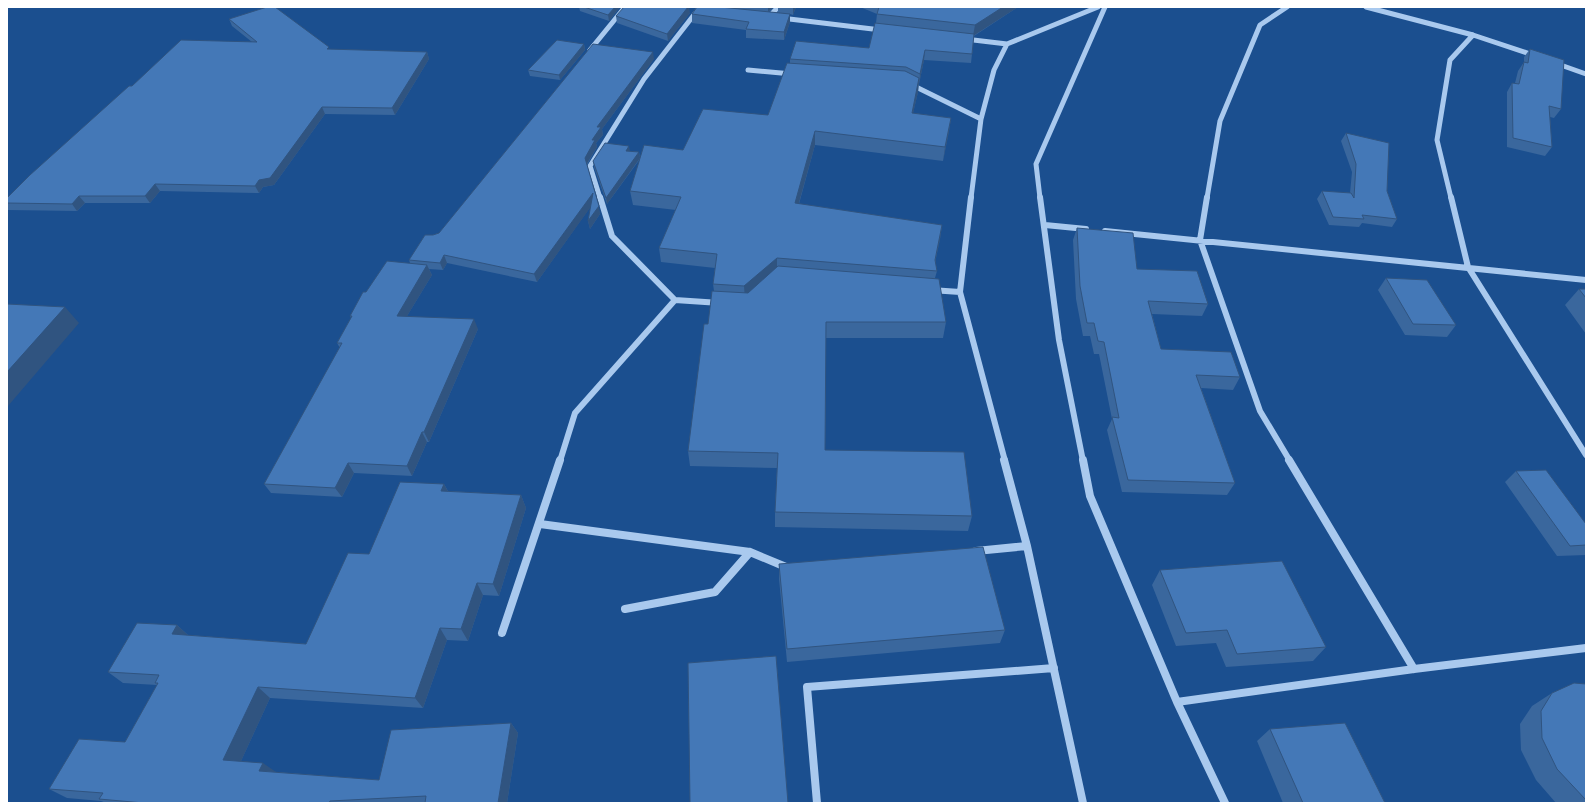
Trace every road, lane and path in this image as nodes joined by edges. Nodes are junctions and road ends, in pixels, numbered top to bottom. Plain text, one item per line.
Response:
1 (625, 7) edge
2 (778, 7) edge
3 (1098, 7) edge
4 (1105, 7) edge
5 (1287, 7) edge
6 (1366, 7) edge
7 (704, 11) edge
8 (763, 16) edge
9 (770, 16) junction
10 (889, 30) edge
11 (1474, 35) junction
12 (960, 39) edge
13 (1007, 44) junction
14 (586, 56) edge
15 (1541, 58) edge
16 (1548, 61) edge
17 (748, 70) dead end
18 (795, 74) edge
19 (1586, 74) edge
20 (905, 81) edge
21 (981, 119) junction
22 (1045, 225) junction
23 (1091, 229) edge
24 (1099, 230) edge
25 (1200, 240) junction
26 (1468, 267) junction
27 (1586, 280) edge
28 (920, 289) edge
29 (960, 292) junction
30 (675, 300) junction
31 (725, 303) edge
32 (1586, 455) edge
33 (540, 524) junction
34 (1027, 546) junction
35 (750, 552) junction
36 (963, 552) edge
37 (796, 568) edge
38 (625, 609) dead end
39 (502, 633) dead end
40 (1586, 648) edge
41 (1054, 668) junction
42 (1414, 669) junction
43 (1177, 702) junction
44 (817, 803) edge
45 (1083, 803) edge
46 (1225, 803) edge

1 - 14 street
2 - 9 street
3 - 13 street
4 - 22 street
5 - 25 street
6 - 11 street
7 - 30 street
8 - 9 street
9 - 10 street
11 - 15 street
11 - 26 street
12 - 13 street
13 - 21 street
16 - 19 street
17 - 18 street
20 - 21 street
21 - 29 street
22 - 23 street
22 - 43 street
24 - 25 street
25 - 26 street
25 - 42 street
26 - 27 street
26 - 32 street
28 - 29 street
29 - 34 street
30 - 31 street
30 - 33 street
33 - 35 street
33 - 39 street
34 - 36 street
34 - 41 street
35 - 37 street
35 - 38 street
40 - 42 street
41 - 44 street
41 - 45 street
42 - 43 street
43 - 46 street

